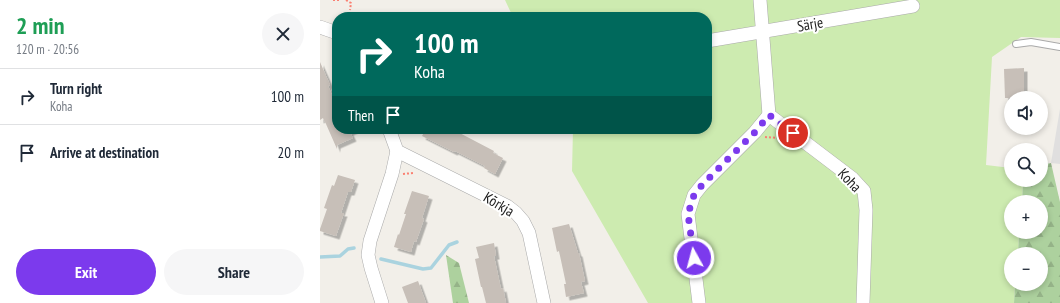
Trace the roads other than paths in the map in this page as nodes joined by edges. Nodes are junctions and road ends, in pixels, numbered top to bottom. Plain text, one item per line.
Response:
1 (760, 0) edge
2 (913, 6) dead end
3 (320, 27) edge
4 (332, 31) edge
5 (763, 32) junction
6 (712, 40) edge
7 (1016, 44) dead end
8 (1060, 47) edge
9 (769, 115) junction
10 (391, 134) edge
11 (398, 151) junction
12 (382, 303) edge
13 (544, 303) edge
14 (699, 303) edge
15 (862, 303) edge

1 - 5 street
2 - 5 street, Särje
3 - 4 street
5 - 6 street, Särje
5 - 9 street
7 - 8 lane
9 - 14 street
9 - 15 street, Koha
10 - 11 street
11 - 12 street
11 - 13 street, Kõrkja

